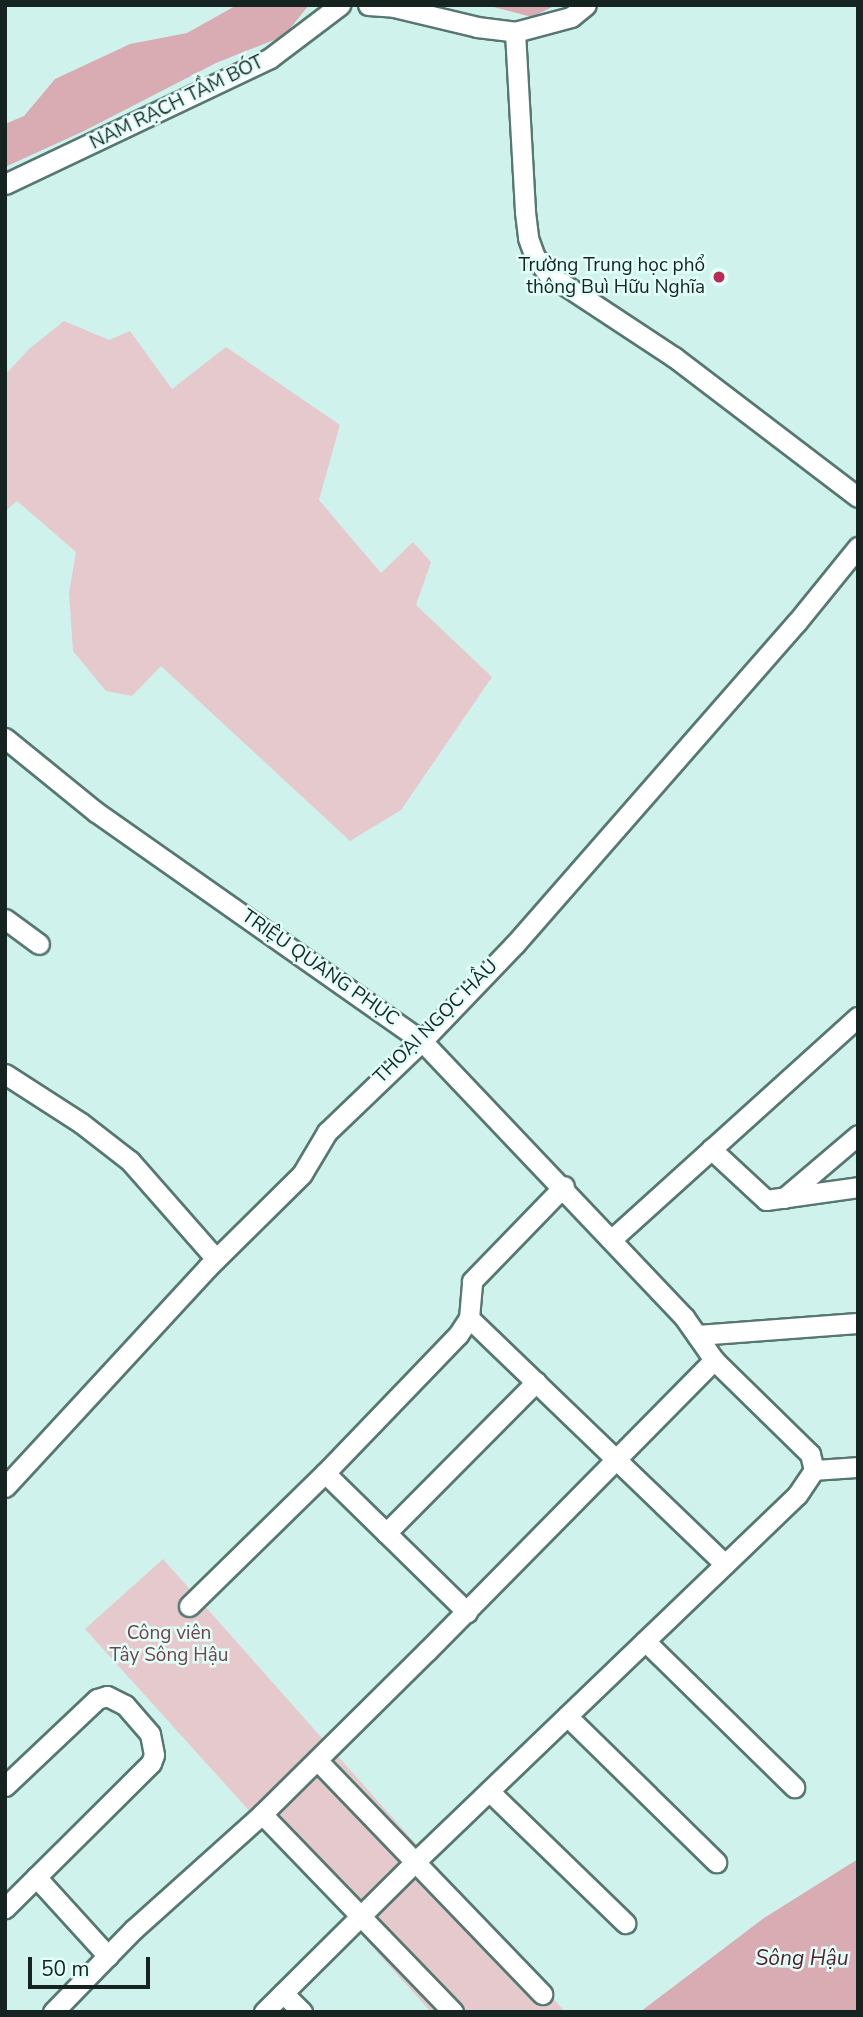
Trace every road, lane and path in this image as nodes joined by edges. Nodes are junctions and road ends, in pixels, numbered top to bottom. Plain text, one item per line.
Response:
1 (340, 5) edge
2 (368, 5) edge
3 (586, 5) edge
4 (515, 32) junction
5 (5, 184) edge
6 (858, 497) edge
7 (858, 547) edge
8 (5, 738) edge
9 (5, 919) edge
10 (39, 944) dead end
11 (858, 1017) edge
12 (422, 1041) junction
13 (5, 1074) edge
14 (858, 1135) edge
15 (711, 1149) junction
16 (564, 1186) junction
17 (858, 1187) edge
18 (784, 1198) junction
19 (612, 1239) junction
20 (216, 1259) junction
21 (469, 1318) junction
22 (858, 1323) edge
23 (697, 1335) junction
24 (714, 1360) junction
25 (536, 1382) junction
26 (618, 1460) junction
27 (858, 1467) edge
28 (814, 1470) junction
29 (325, 1473) junction
30 (5, 1487) edge
31 (386, 1532) junction
32 (725, 1564) junction
33 (189, 1606) dead end
34 (467, 1612) junction
35 (645, 1641) junction
36 (567, 1716) junction
37 (317, 1760) junction
38 (5, 1786) edge
39 (794, 1787) dead end
40 (489, 1791) junction
41 (262, 1814) junction
42 (716, 1861) dead end
43 (415, 1862) junction
44 (36, 1877) junction
45 (5, 1908) edge
46 (363, 1916) junction
47 (625, 1923) dead end
48 (108, 1956) junction
49 (284, 1993) junction
50 (542, 1994) dead end
51 (53, 2012) edge
52 (264, 2012) edge
53 (302, 2012) edge
54 (453, 2012) edge

1 - 5 street, NAM RẠCH TẦM BÓT
2 - 4 street
3 - 4 street
4 - 6 street
7 - 12 street, THOẠI NGỌC HẦU
8 - 12 street, TRIỆU QUANG PHỤC
9 - 10 street
11 - 15 street
12 - 16 street, TRIỆU QUANG PHỤC
12 - 20 street, THOẠI NGỌC HẦU
13 - 20 street
14 - 18 street
15 - 18 street
15 - 19 street
16 - 19 street, TRIỆU QUANG PHỤC
16 - 21 street
17 - 18 street
19 - 23 street, TRIỆU QUANG PHỤC
20 - 30 street, THOẠI NGỌC HẦU
21 - 25 street
21 - 29 street
22 - 23 street
23 - 24 street, TRIỆU QUANG PHỤC
24 - 26 street
24 - 28 street, TRIỆU QUANG PHỤC
25 - 26 street
25 - 31 street
26 - 32 street
26 - 34 street
27 - 28 street
28 - 32 street
29 - 31 street
29 - 33 street
31 - 34 street
32 - 35 street
34 - 37 street
35 - 36 street
35 - 39 street
36 - 40 street
36 - 42 street
37 - 41 street
37 - 43 street
38 - 44 street
40 - 43 street
40 - 47 street
41 - 46 street
41 - 48 street
43 - 46 street
43 - 50 street
44 - 45 street
44 - 48 street
46 - 49 street
46 - 54 street
48 - 51 street
49 - 52 street
49 - 53 street

